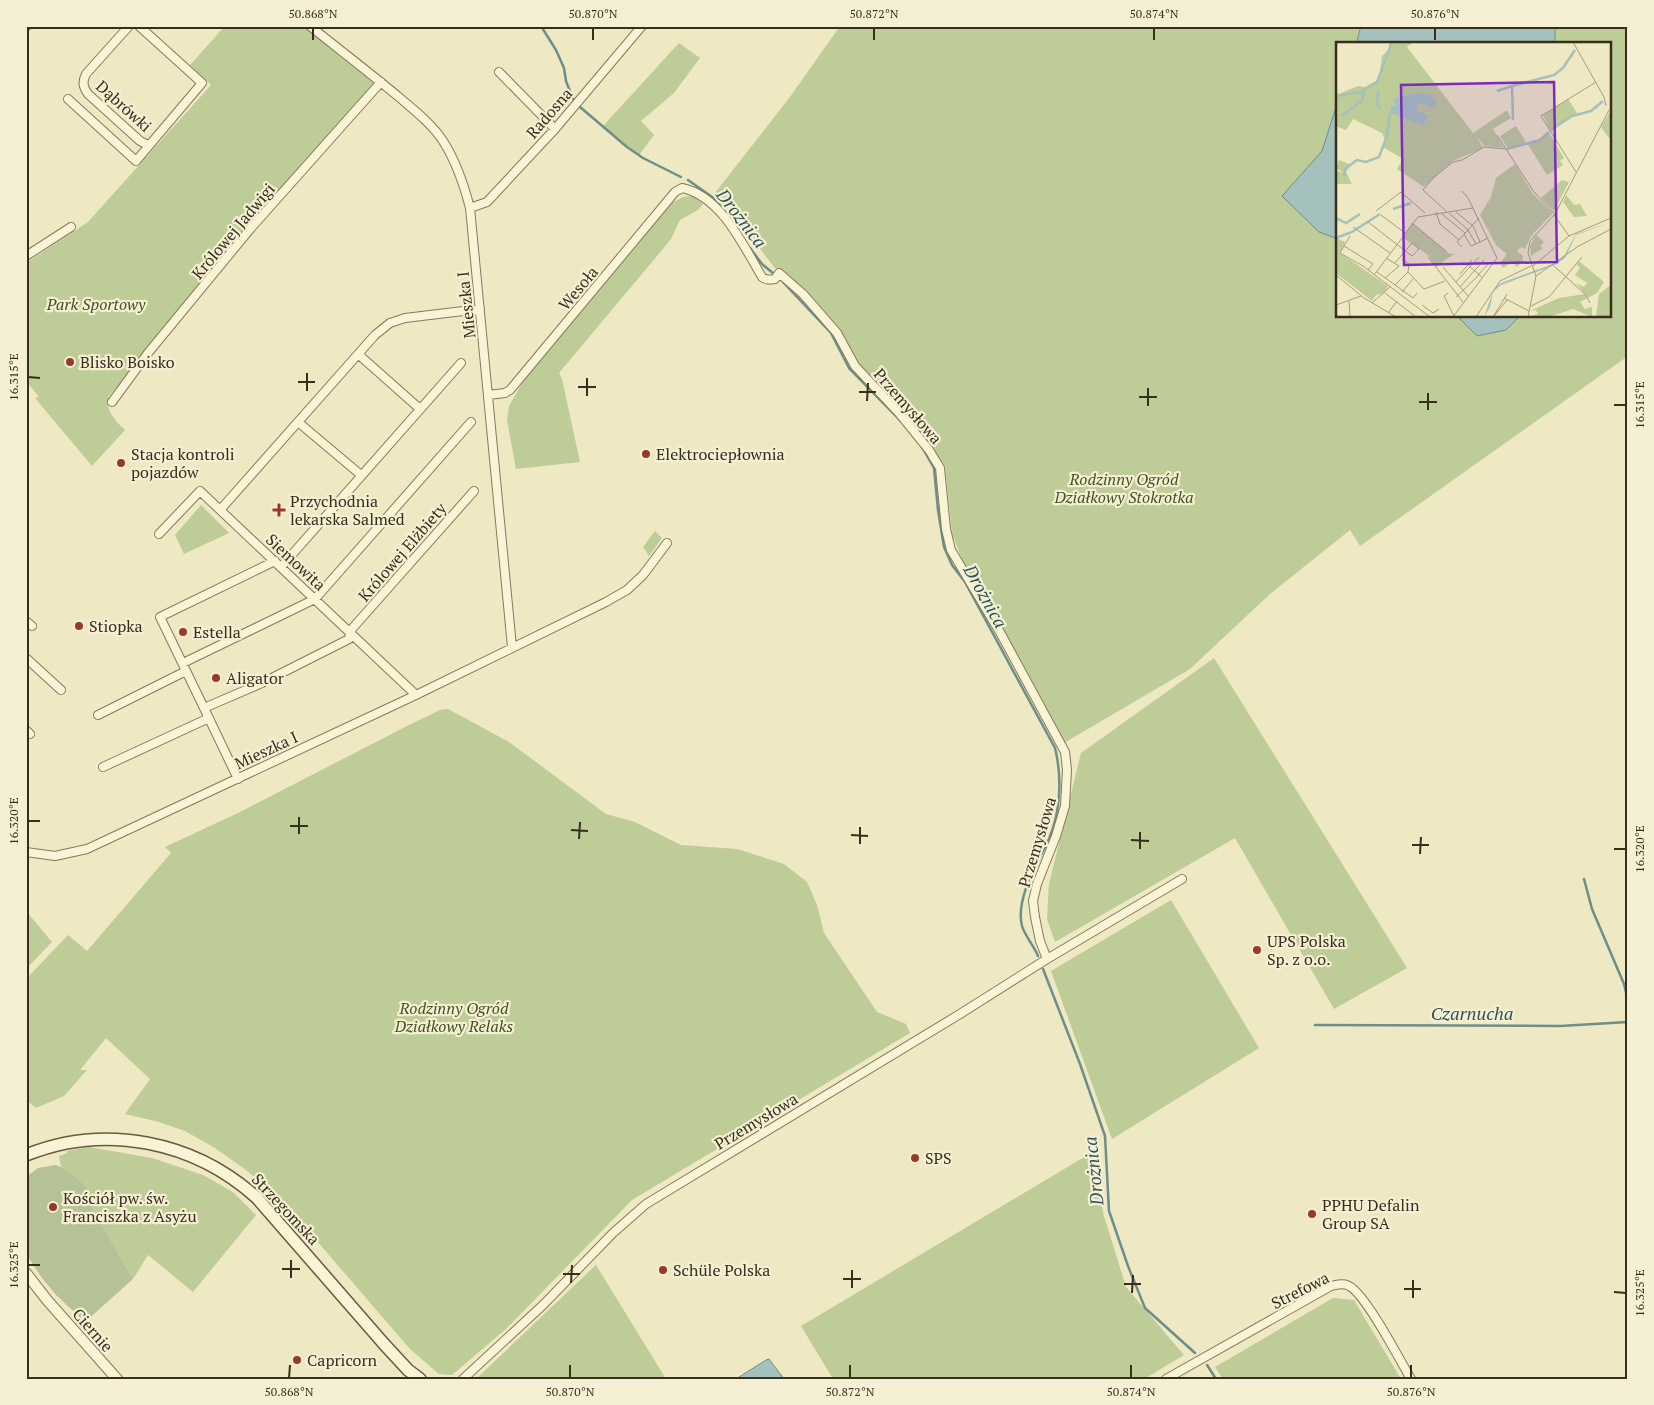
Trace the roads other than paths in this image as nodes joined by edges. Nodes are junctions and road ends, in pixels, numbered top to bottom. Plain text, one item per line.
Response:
1 (129, 26) edge
2 (139, 26) edge
3 (310, 26) edge
4 (642, 26) edge
5 (499, 72) dead end
6 (381, 82) junction
7 (68, 99) dead end
8 (555, 129) junction
9 (148, 145) junction
10 (682, 188) joint
11 (470, 208) junction
12 (71, 227) dead end
13 (26, 256) edge
14 (480, 309) junction
15 (358, 354) junction
16 (461, 363) dead end
17 (488, 395) junction
18 (112, 402) dead end
19 (420, 409) junction
20 (298, 422) junction
21 (471, 422) dead end
22 (361, 476) junction
23 (474, 491) dead end
24 (220, 510) junction
25 (159, 534) dead end
26 (667, 543) dead end
27 (278, 564) junction
28 (315, 599) junction
29 (350, 631) junction
30 (512, 647) junction
31 (26, 658) edge
32 (183, 663) junction
33 (186, 671) junction
34 (61, 690) dead end
35 (416, 695) junction
36 (204, 708) junction
37 (98, 715) dead end
38 (209, 718) junction
39 (103, 768) dead end
40 (238, 779) junction
41 (26, 852) edge
42 (1182, 879) dead end
43 (1047, 959) junction
44 (26, 1155) edge
45 (26, 1273) edge
46 (117, 1379) edge
47 (420, 1379) edge
48 (463, 1379) edge
49 (1166, 1379) edge
50 (1411, 1379) edge

1 - 9 street, Dąbrówki
2 - 9 street, Dąbrówki
3 - 6 street, Mieszka I
4 - 8 street, Radosna
5 - 8 street
6 - 11 street, Mieszka I
6 - 18 street, Królowej Jadwigi
7 - 9 street
8 - 11 street, Radosna
10 - 17 street, Wesoła
10 - 43 street, Przemysłowa
11 - 14 street, Mieszka I
12 - 13 street
14 - 15 street
14 - 17 street, Mieszka I
15 - 19 street
15 - 20 street
16 - 19 street
17 - 30 street, Mieszka I
19 - 22 street
20 - 22 street
20 - 24 street
21 - 28 street
22 - 27 street
23 - 29 street, Królowej Elżbiety
24 - 25 street, Siemowita
24 - 27 street, Siemowita
26 - 30 street, Mieszka I
27 - 28 street, Siemowita
27 - 32 street
28 - 29 street, Siemowita
28 - 32 street
29 - 35 street, Siemowita
29 - 36 street, Królowej Elżbiety
30 - 35 street, Mieszka I
31 - 34 street
32 - 33 street
33 - 36 street
33 - 37 street
35 - 40 street, Mieszka I
36 - 38 street
38 - 39 street
38 - 40 street
40 - 41 street, Mieszka I
42 - 43 street
43 - 48 street, Przemysłowa
44 - 47 main road, Strzegomska
45 - 46 street, Ciernie
49 - 50 street, Strefowa

